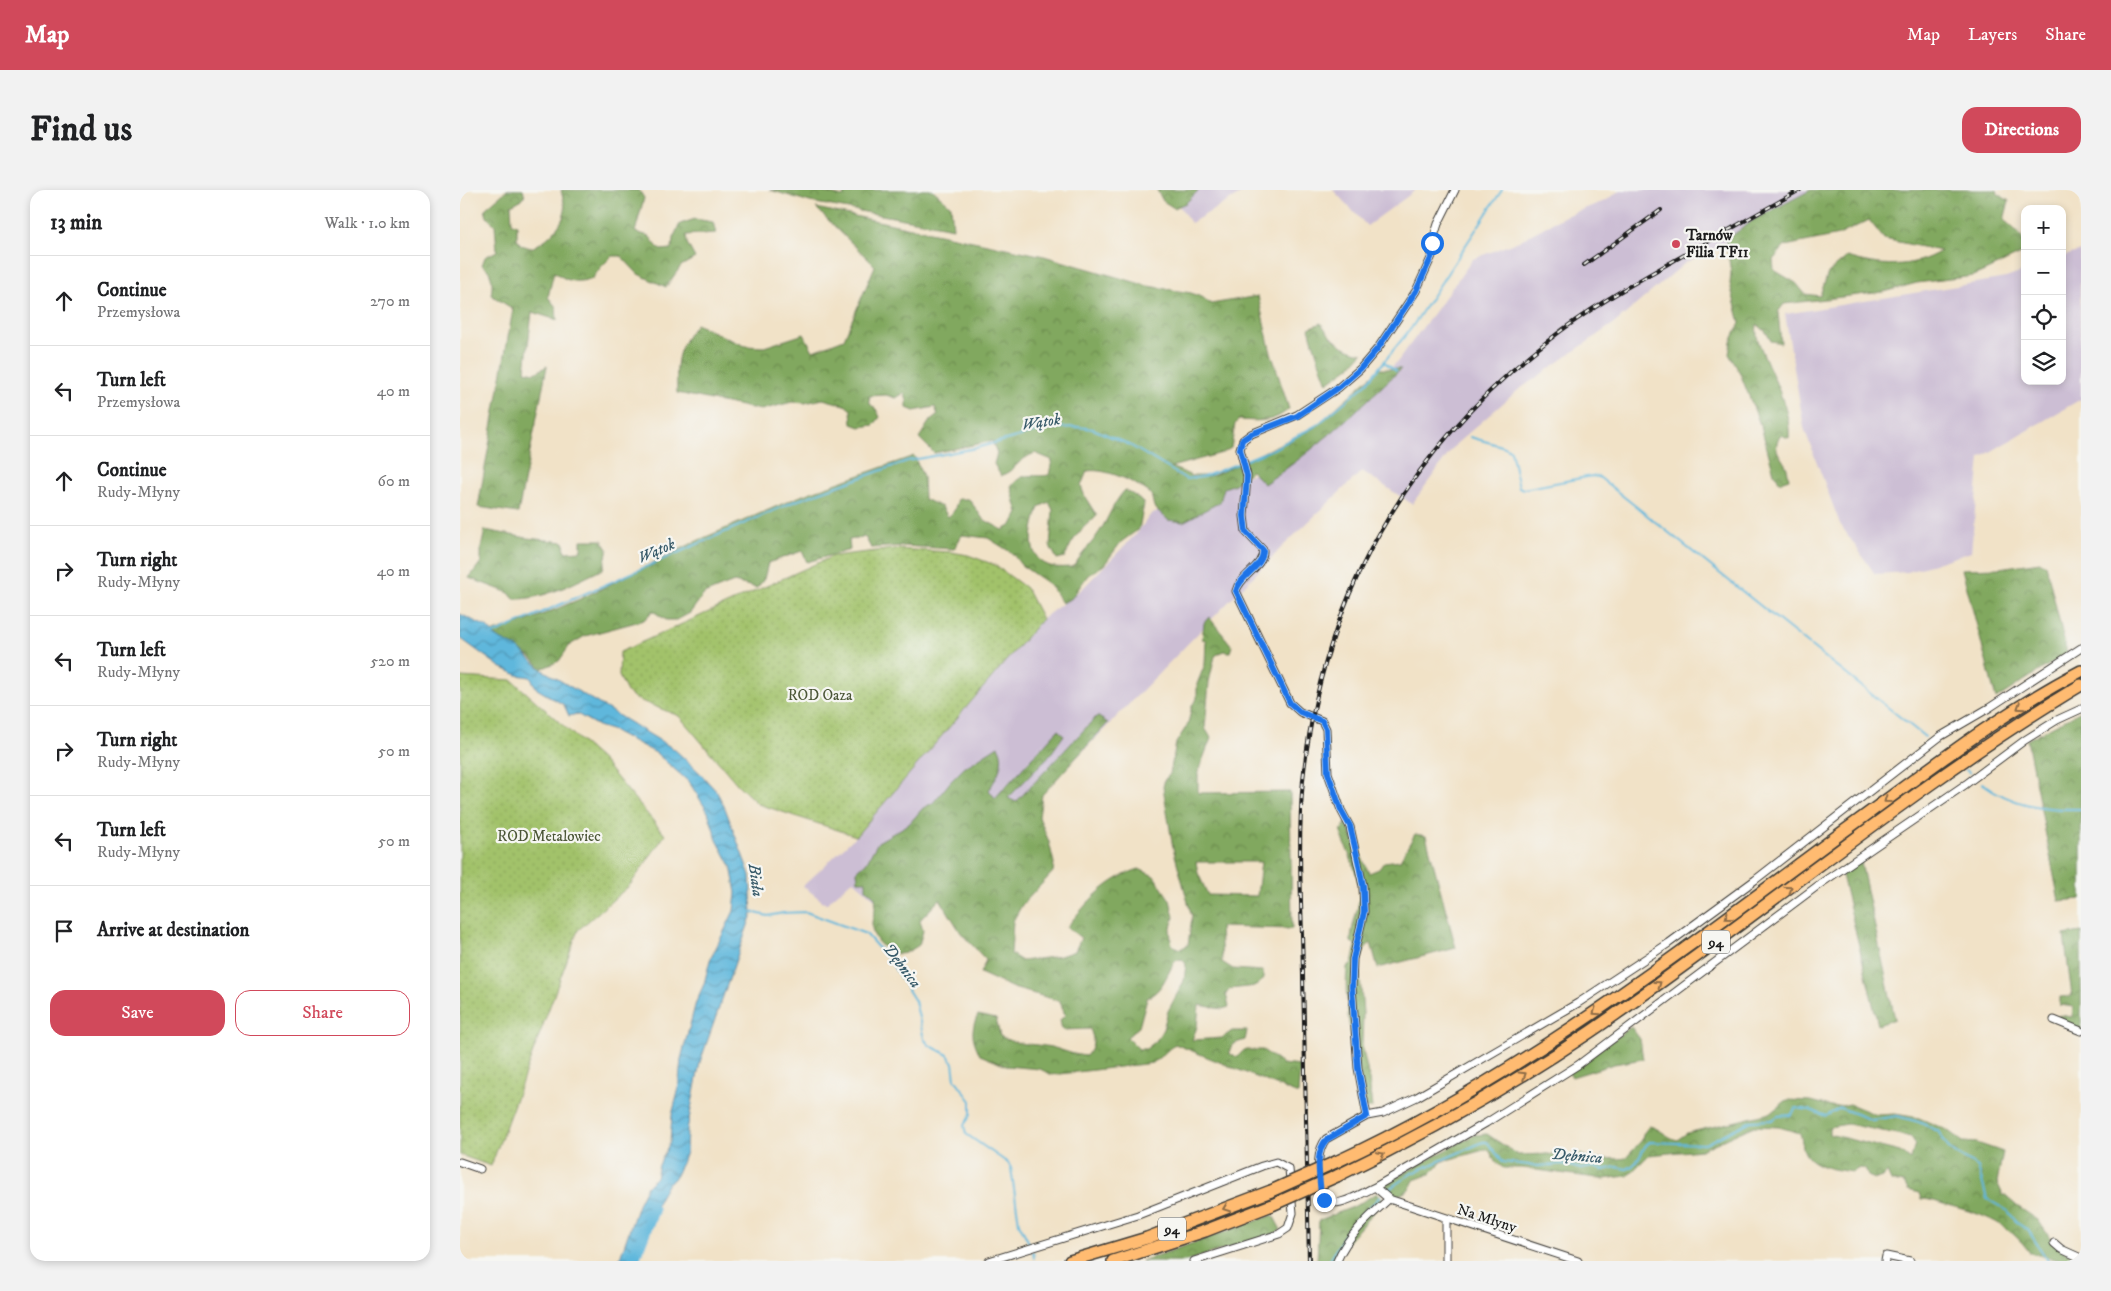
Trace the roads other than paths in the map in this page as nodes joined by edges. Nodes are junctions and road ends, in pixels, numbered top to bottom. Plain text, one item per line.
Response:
1 (1455, 190) edge
2 (2081, 648) edge
3 (2081, 670) edge
4 (2081, 685) edge
5 (2081, 709) edge
6 (2054, 1020) dead end
7 (2081, 1031) edge
8 (1367, 1116) junction
9 (460, 1162) edge
10 (480, 1169) dead end
11 (1375, 1187) junction
12 (1390, 1198) junction
13 (1446, 1219) junction
14 (2054, 1243) dead end
15 (2081, 1258) edge
16 (988, 1261) edge
17 (1070, 1261) edge
18 (1114, 1261) edge
19 (1194, 1261) edge
20 (1337, 1261) edge
21 (1446, 1261) edge
22 (1578, 1261) edge
23 (1885, 1261) edge
24 (1910, 1261) edge

1 - 8 street
2 - 8 street
3 -> 17 main road, 94, bridge
18 -> 4 main road, 94, bridge
5 - 11 street
6 - 7 street
8 - 11 street
9 - 10 street
11 - 12 street, Na Młyny
12 - 13 street, Na Młyny
12 - 20 street
13 - 21 street
13 - 22 street, Na Młyny
14 - 15 street
16 - 19 street
23 - 24 street

